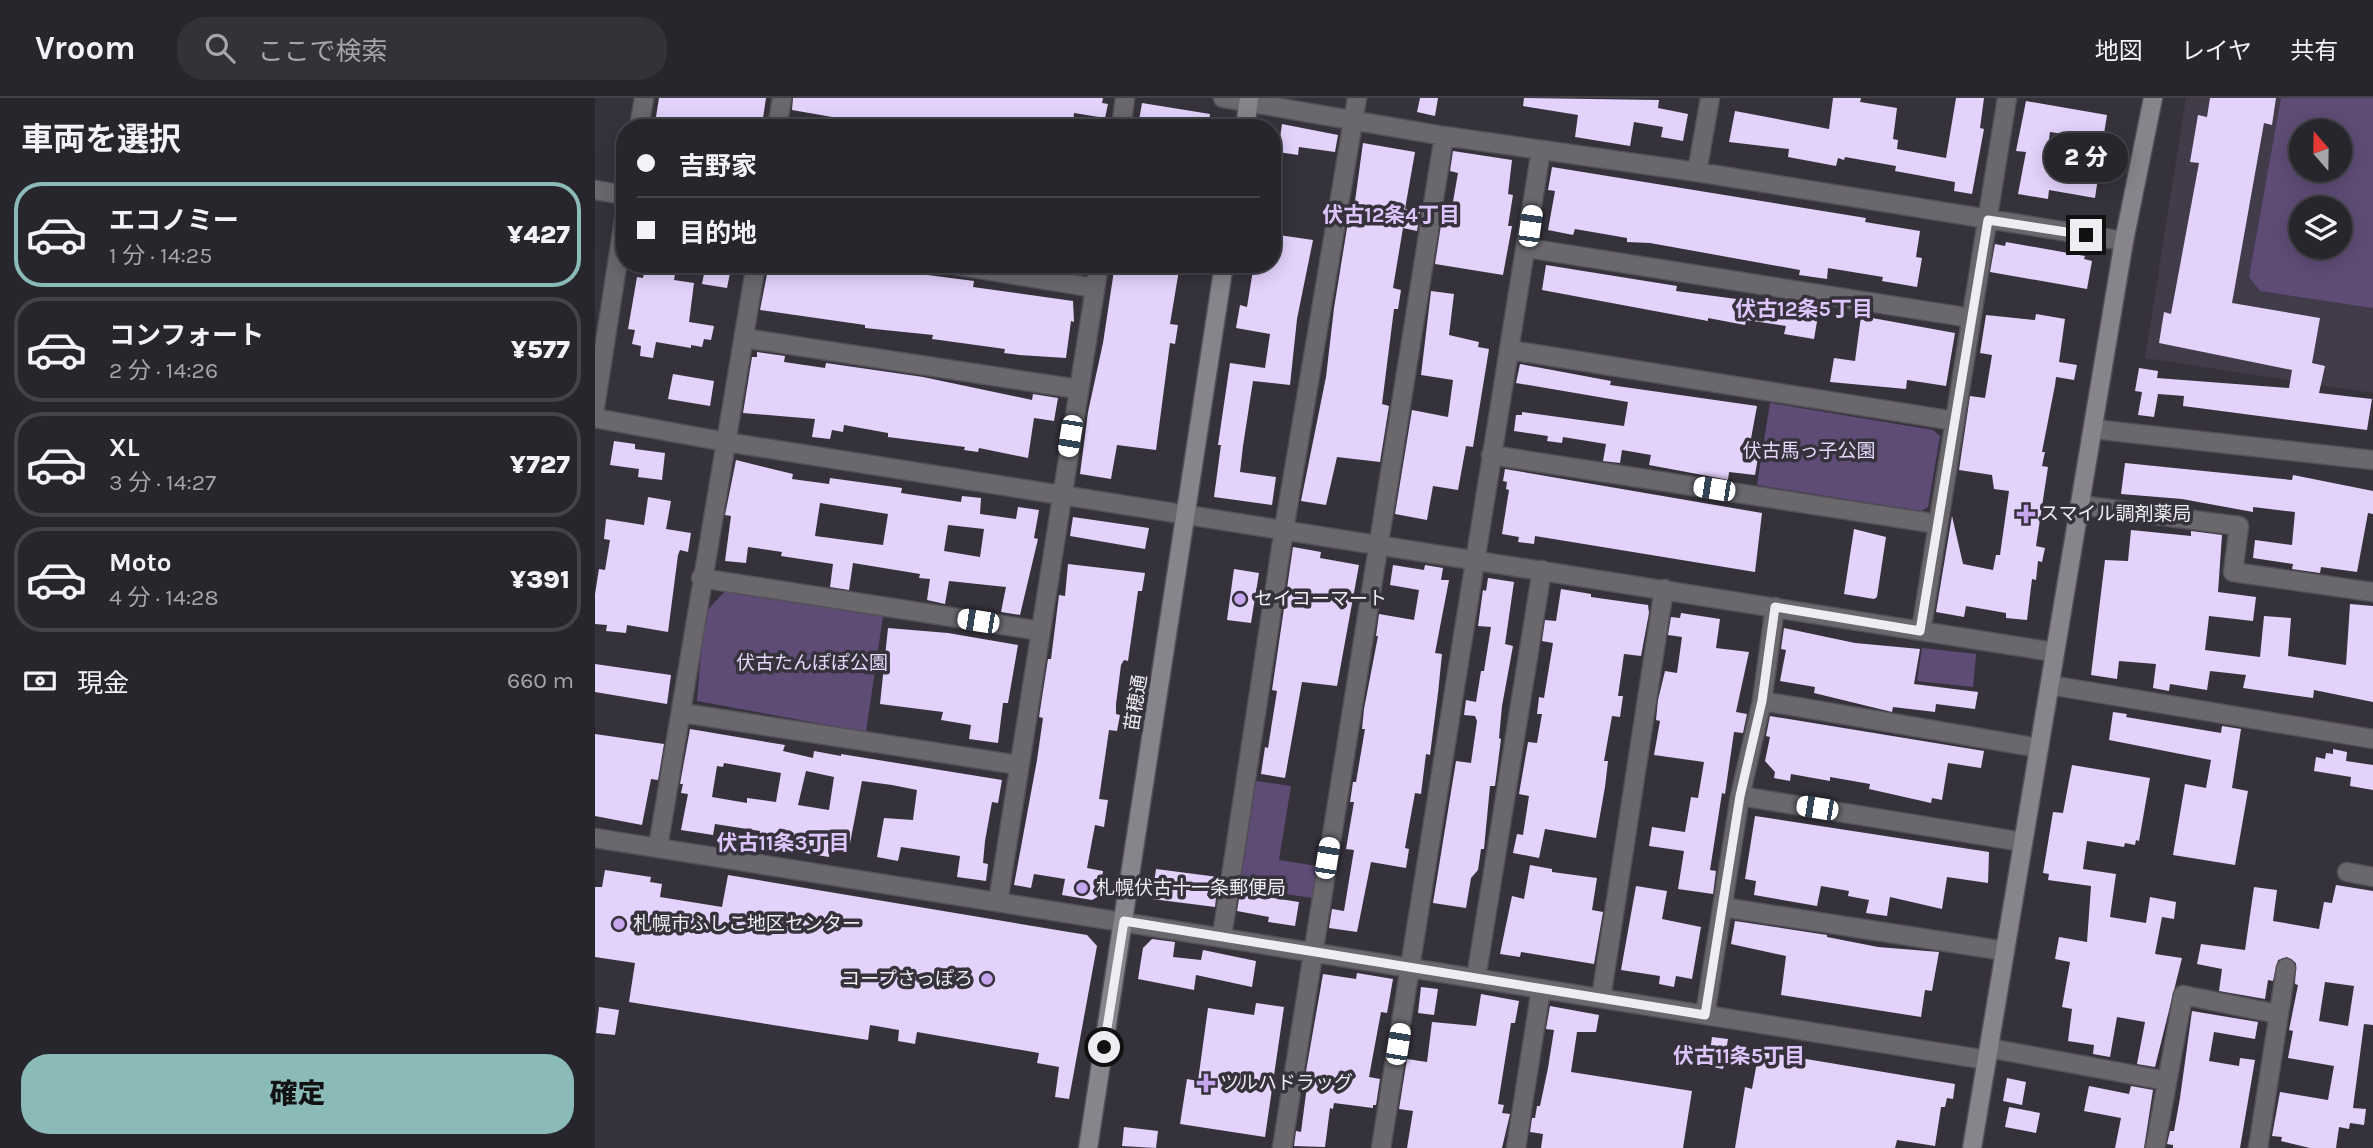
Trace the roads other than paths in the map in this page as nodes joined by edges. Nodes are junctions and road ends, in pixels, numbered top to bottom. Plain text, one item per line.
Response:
1 (644, 98) edge
2 (782, 98) edge
3 (1125, 98) edge
4 (1223, 98) edge
5 (1357, 98) edge
6 (1710, 98) edge
7 (2007, 98) edge
8 (2153, 98) edge
9 (1249, 100) edge
10 (640, 119) edge
11 (778, 119) edge
12 (1122, 119) edge
13 (1246, 119) edge
14 (1355, 120) junction
15 (1444, 136) junction
16 (1541, 150) junction
17 (1697, 172) junction
18 (595, 190) edge
19 (616, 194) edge
20 (1988, 220) junction
21 (2124, 241) junction
22 (1527, 248) junction
23 (616, 250) edge
24 (755, 273) edge
25 (1003, 273) edge
26 (1098, 273) edge
27 (1223, 273) edge
28 (1095, 288) junction
29 (603, 301) edge
30 (1971, 318) junction
31 (744, 338) junction
32 (1510, 351) junction
33 (1078, 389) junction
34 (595, 407) edge
35 (595, 418) edge
36 (1955, 421) junction
37 (2092, 429) junction
38 (726, 442) junction
39 (1491, 455) junction
40 (2373, 460) edge
41 (1061, 494) junction
42 (2080, 505) junction
43 (1186, 514) junction
44 (1938, 524) junction
45 (1284, 529) junction
46 (1378, 544) junction
47 (1476, 559) junction
48 (1542, 570) junction
49 (701, 578) junction
50 (1664, 589) junction
51 (2373, 592) edge
52 (1775, 607) junction
53 (1041, 631) junction
54 (1920, 631) junction
55 (2054, 652) junction
56 (2050, 685) junction
57 (1762, 701) junction
58 (682, 713) junction
59 (2373, 739) edge
60 (2039, 748) junction
61 (1019, 765) junction
62 (1740, 796) junction
63 (595, 838) edge
64 (2023, 842) junction
65 (658, 847) junction
66 (2347, 872) dead end
67 (2373, 877) edge
68 (998, 902) junction
69 (1722, 907) junction
70 (1124, 921) junction
71 (1222, 936) junction
72 (1312, 951) junction
73 (2005, 951) junction
74 (1411, 967) junction
75 (2287, 968) dead end
76 (1476, 978) junction
77 (1541, 989) junction
78 (1601, 998) junction
79 (2278, 1014) junction
80 (1705, 1015) junction
81 (1988, 1054) junction
82 (2167, 1081) junction
83 (1088, 1148) edge
84 (1282, 1148) edge
85 (1381, 1148) edge
86 (1516, 1148) edge
87 (1972, 1148) edge
88 (2155, 1148) edge
89 (2258, 1148) edge

1 - 10 street
2 - 11 street
3 - 12 street
4 - 9 street
5 - 14 street
6 - 17 street
7 - 20 street
8 - 21 street
9 - 13 street
9 - 14 street
14 - 15 street
14 - 45 street
15 - 16 street
15 - 46 street
16 - 17 street
16 - 22 street
17 - 20 street
18 - 19 street
20 - 21 street
20 - 30 street
21 - 37 street
22 - 30 street
22 - 32 street
23 - 29 street
24 - 31 street
25 - 28 street
26 - 28 street
27 - 43 street, 苗穂通
28 - 33 street
29 - 34 street
30 - 36 street
31 - 33 street
31 - 38 street
32 - 36 street
32 - 39 street
33 - 41 street
35 - 38 street
36 - 44 street
37 - 40 street
37 - 42 street
38 - 41 street
38 - 49 street
39 - 44 street
39 - 47 street
41 - 43 street
41 - 53 street
42 - 51 street
42 - 55 street
43 - 45 street
43 - 70 street, 苗穂通
44 - 54 street
45 - 46 street
45 - 71 street
46 - 47 street
46 - 72 street
47 - 48 street
47 - 74 street
48 - 50 street
48 - 76 street
49 - 53 street
49 - 58 street
50 - 52 street
50 - 78 street
52 - 54 street
52 - 57 street
53 - 61 street
54 - 55 street
55 - 56 street
56 - 59 street
56 - 60 street
57 - 60 street
57 - 62 street
58 - 61 street
58 - 65 street
60 - 64 street
61 - 68 street
62 - 64 street
62 - 69 street
63 - 65 street
64 - 73 street
65 - 68 street
66 - 67 street
68 - 70 street
69 - 73 street
69 - 80 street
70 - 71 street
70 - 83 street, 苗穂通
71 - 72 street
72 - 74 street
72 - 84 street
73 - 81 street
74 - 76 street
74 - 85 street
75 - 79 street
76 - 77 street
77 - 78 street
77 - 86 street
78 - 80 street
79 - 82 street
79 - 89 street
80 - 81 street
81 - 82 street
81 - 87 street
82 - 88 street

